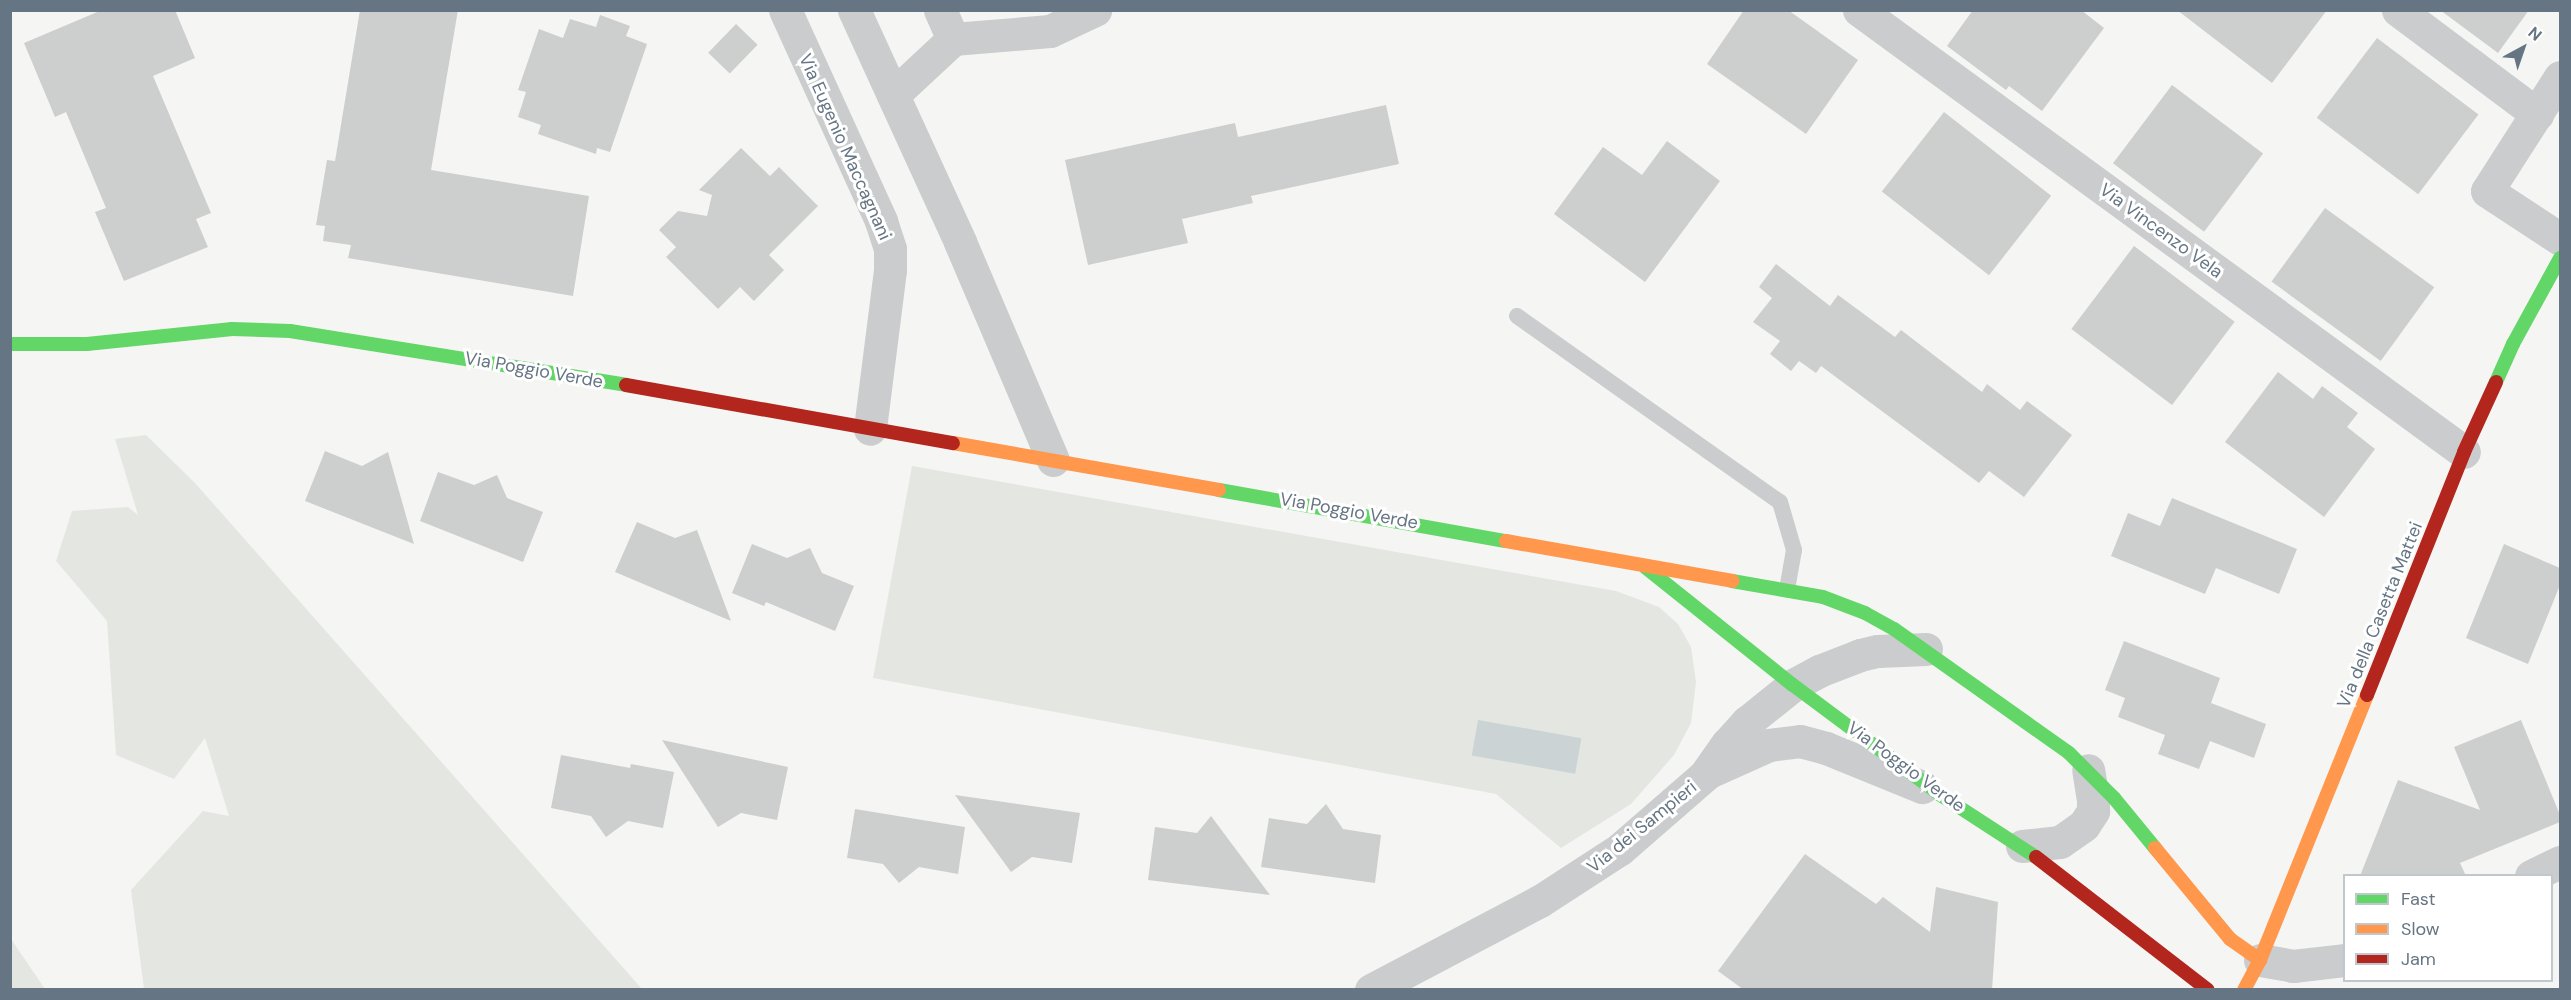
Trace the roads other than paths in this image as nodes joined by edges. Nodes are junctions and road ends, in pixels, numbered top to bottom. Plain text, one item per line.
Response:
1 (785, 10) edge
2 (854, 10) edge
3 (1095, 10) edge
4 (1858, 10) edge
5 (2398, 10) edge
6 (946, 25) edge
7 (2560, 78) edge
8 (893, 95) junction
9 (2537, 114) junction
10 (2560, 239) edge
11 (2560, 258) edge
12 (1517, 316) dead end
13 (10, 344) edge
14 (870, 429) junction
15 (2464, 452) junction
16 (1053, 460) junction
17 (1644, 566) junction
18 (1787, 588) junction
19 (1926, 649) junction
20 (1793, 685) junction
21 (2088, 770) junction
22 (1705, 775) junction
23 (1942, 796) junction
24 (2022, 846) junction
25 (2560, 862) edge
26 (2535, 874) edge
27 (2260, 960) junction
28 (2343, 960) edge
29 (1371, 990) edge
30 (2208, 990) edge
31 (2244, 990) edge

1 - 14 street, Via Eugenio Maccagnani
2 - 8 street
3 - 6 street
4 - 15 street, Via Vincenzo Vela
5 - 9 street
6 - 8 street
7 - 9 street
8 - 16 street
9 - 10 street
11 - 15 street, Via della Casetta Mattei
12 - 18 lane
13 - 14 street, Via Poggio Verde
14 - 16 street, Via Poggio Verde
15 - 27 street, Via della Casetta Mattei
16 - 17 street, Via Poggio Verde
17 - 18 street, Via Poggio Verde
17 - 20 street, Via Poggio Verde
18 - 19 street, Via Poggio Verde
19 - 20 street
19 - 21 street, Via Poggio Verde
20 - 22 street, Via dei Sampieri
20 - 23 street, Via Poggio Verde
21 - 24 street
21 - 27 street, Via Poggio Verde
22 - 23 street
22 - 29 street, Via dei Sampieri
23 - 24 street, Via Poggio Verde
24 - 30 street, Via Poggio Verde
25 - 26 street
27 - 28 street
27 - 31 street, Via della Casetta Mattei

